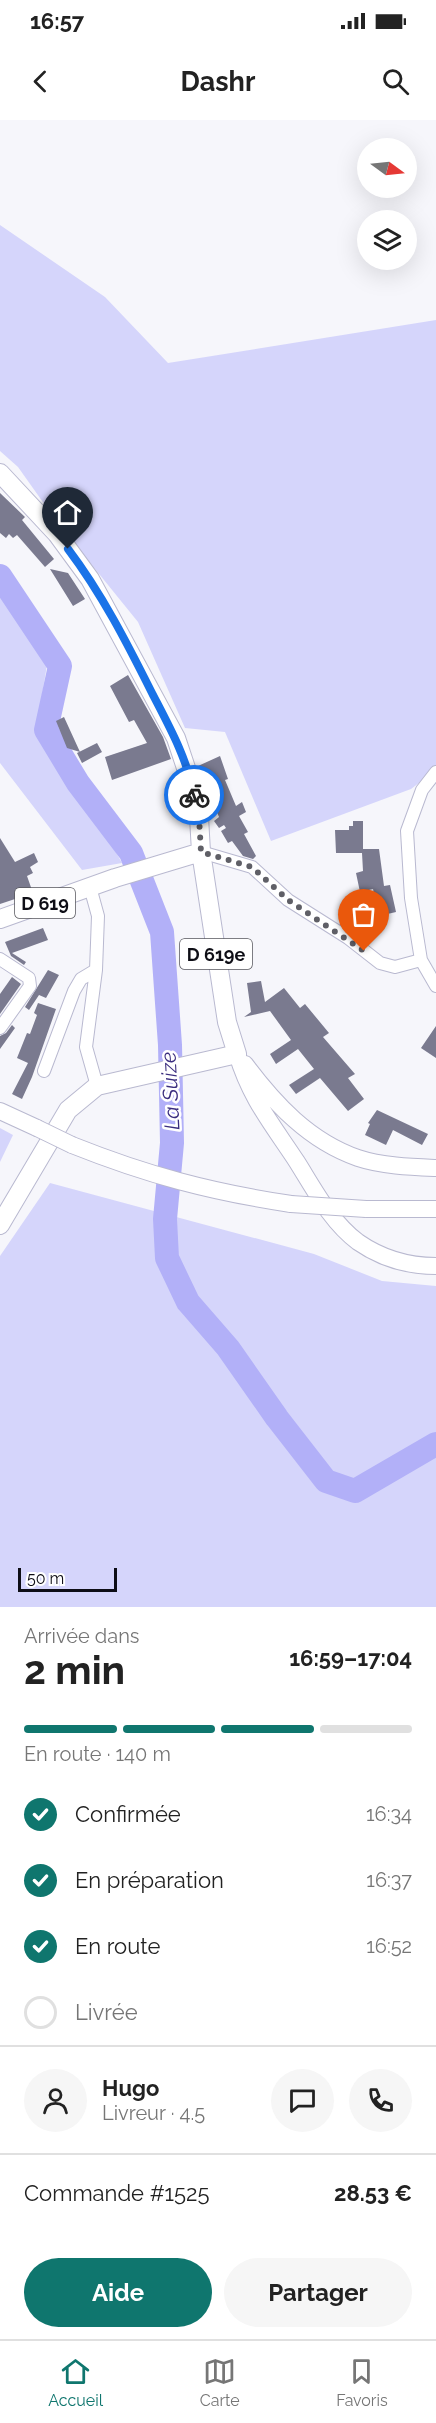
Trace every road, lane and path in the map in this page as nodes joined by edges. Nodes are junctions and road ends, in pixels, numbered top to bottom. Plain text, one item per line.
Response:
1 (0, 472) edge
2 (436, 771) edge
3 (201, 852) junction
4 (90, 887) junction
5 (0, 919) edge
6 (0, 959) edge
7 (421, 960) junction
8 (96, 970) junction
9 (436, 986) edge
10 (0, 1028) edge
11 (237, 1054) junction
12 (44, 1071) dead end
13 (97, 1086) junction
14 (0, 1111) edge
15 (436, 1168) edge
16 (436, 1209) edge
17 (0, 1224) edge
18 (436, 1266) edge

1 - 3 main road
2 - 7 street
3 - 4 main road, D 619
3 - 7 street
3 - 11 main road, D 619e
4 - 5 main road, D 619
4 - 8 street
6 - 10 street
7 - 9 street
8 - 12 street
8 - 13 street
11 - 13 main road
11 - 15 main road
11 - 18 main road
13 - 17 main road
14 - 16 main road, bridge

